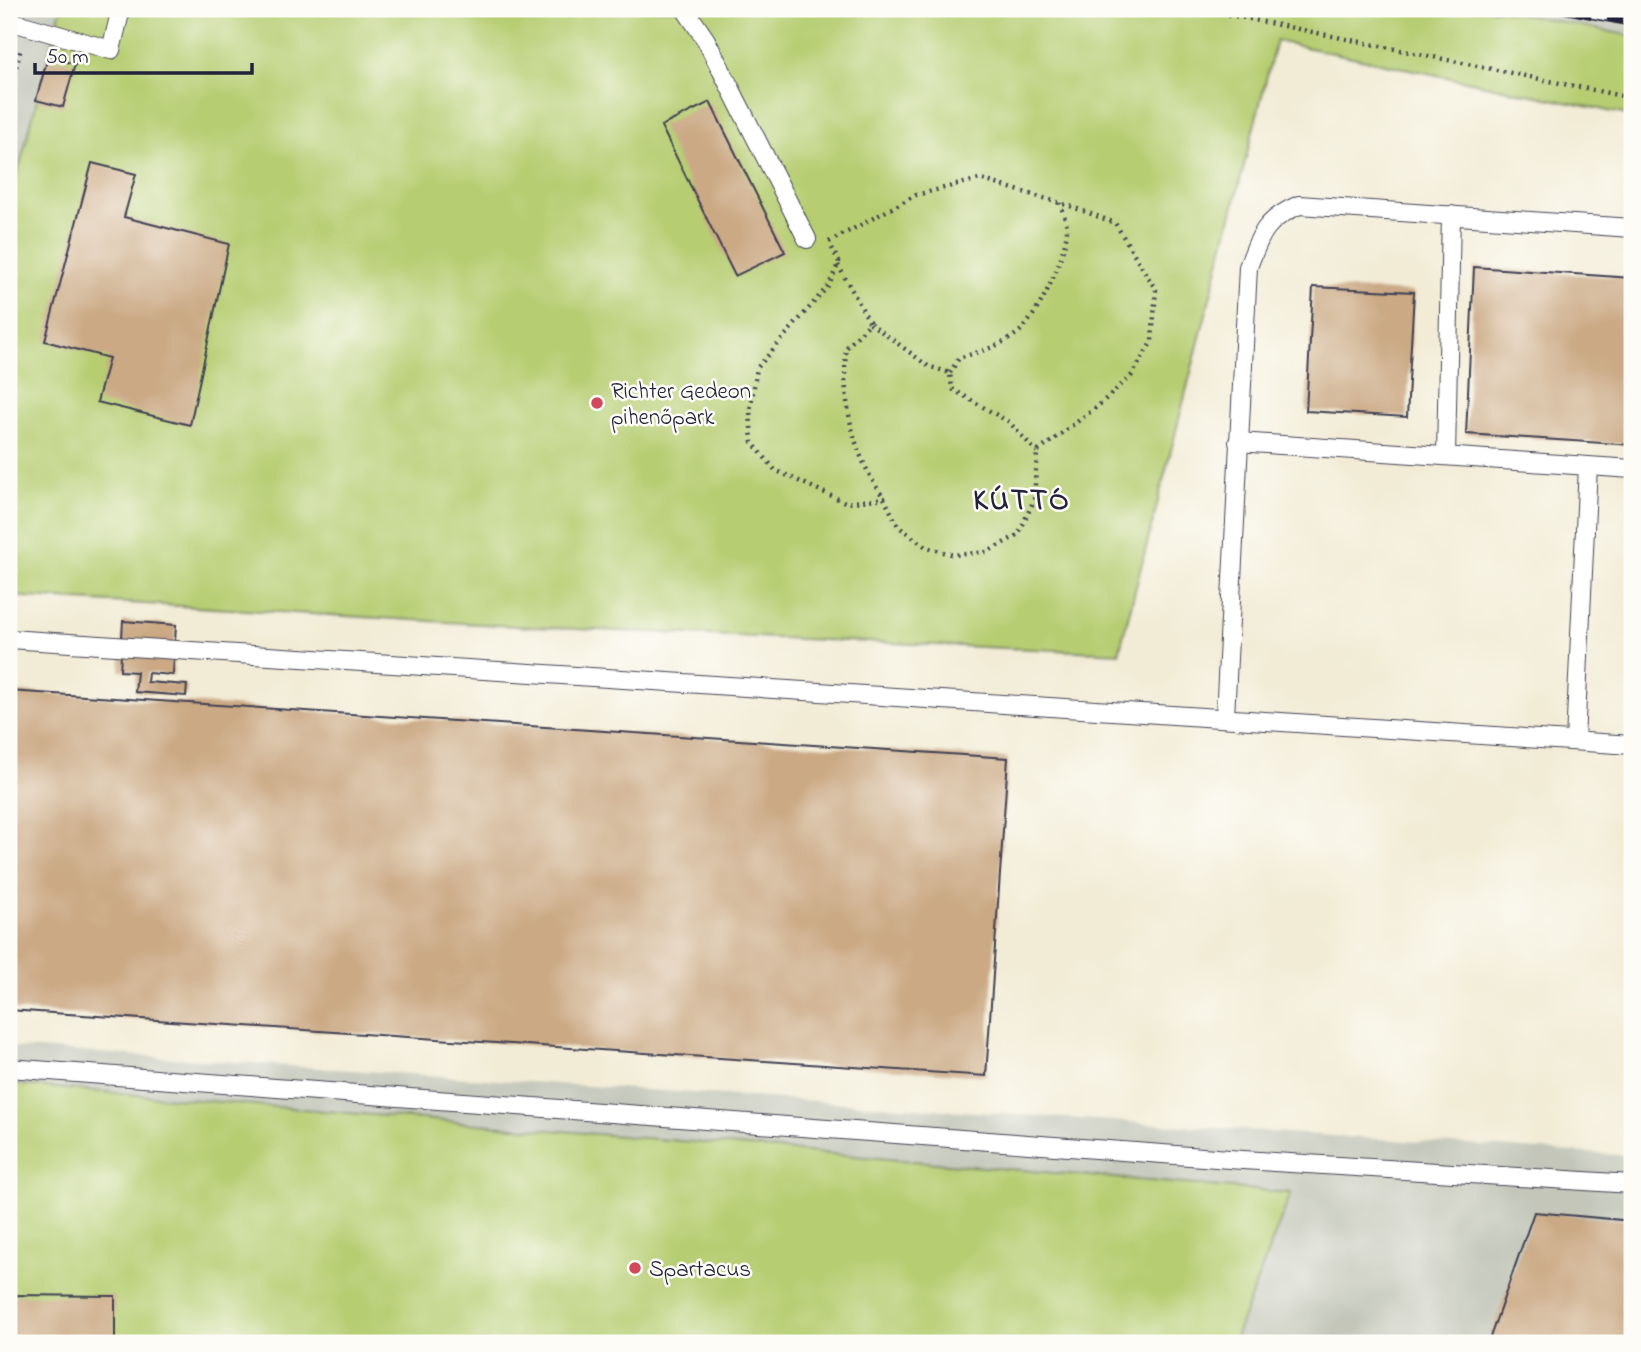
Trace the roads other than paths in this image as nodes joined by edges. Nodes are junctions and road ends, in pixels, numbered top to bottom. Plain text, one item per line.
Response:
1 (121, 9) edge
2 (685, 9) edge
3 (9, 21) edge
4 (1451, 215) junction
5 (1632, 228) edge
6 (807, 239) road end
7 (1238, 442) junction
8 (1446, 456) junction
9 (1588, 466) junction
10 (1632, 469) edge
11 (9, 639) edge
12 (1225, 718) junction
13 (1575, 741) junction
14 (1632, 745) edge
15 (9, 1068) edge
16 (1632, 1184) edge

1 - 3 lane
2 - 6 lane
4 - 5 lane
4 - 7 lane
4 - 8 lane
7 - 8 lane
7 - 12 lane
8 - 9 lane
9 - 10 lane
9 - 13 lane
11 - 12 lane
12 - 13 lane
13 - 14 lane
15 - 16 lane

